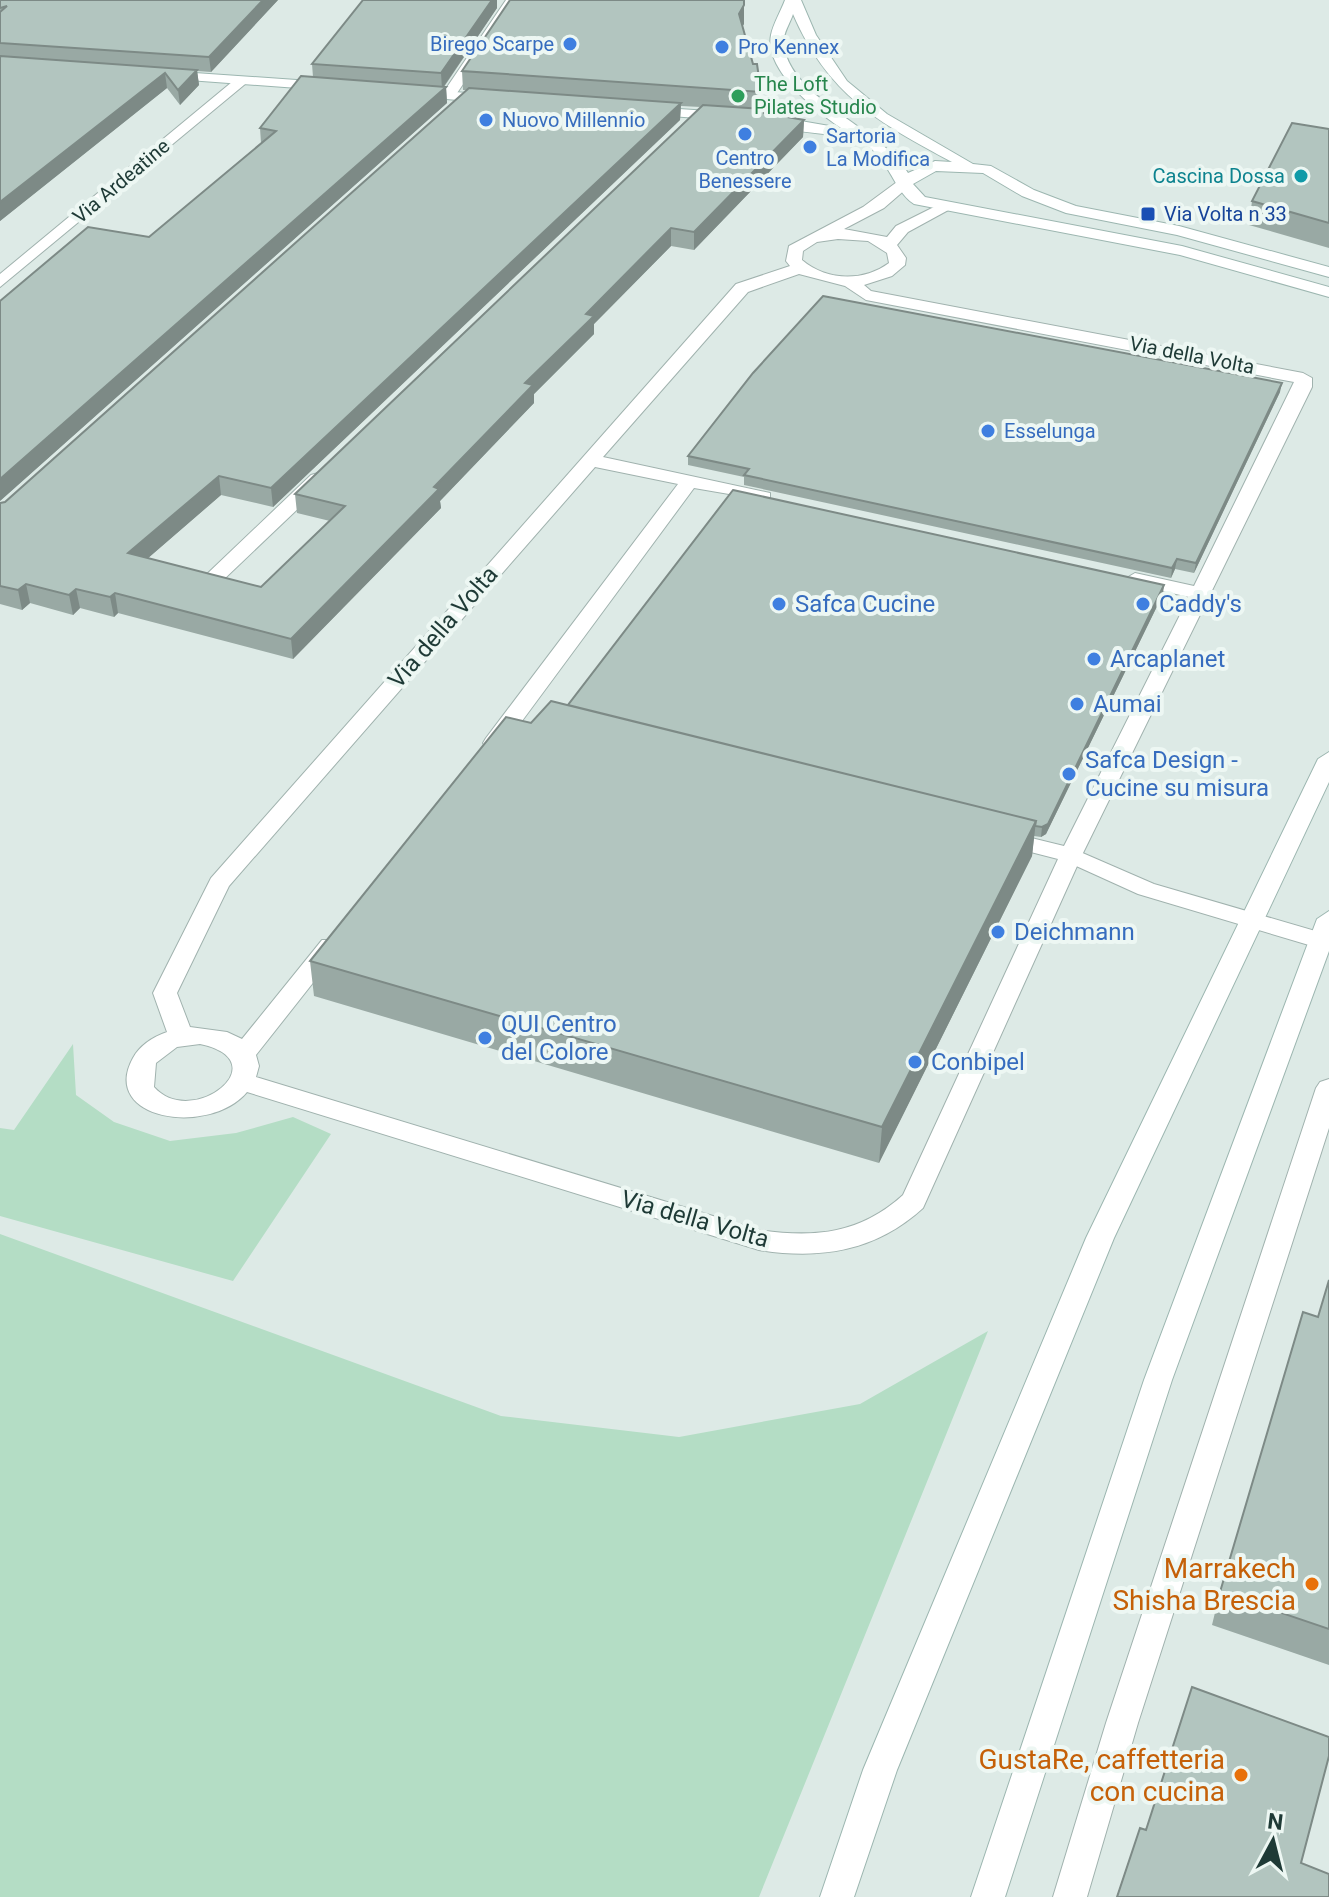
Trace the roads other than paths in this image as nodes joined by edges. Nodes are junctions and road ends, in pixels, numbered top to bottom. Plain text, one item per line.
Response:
1 (513, 0) edge
2 (793, 0) edge
3 (148, 73) edge
4 (243, 80) junction
5 (338, 87) edge
6 (401, 92) edge
7 (512, 100) edge
8 (449, 104) junction
9 (630, 109) edge
10 (829, 114) junction
11 (754, 118) junction
12 (858, 136) junction
13 (921, 140) junction
14 (968, 166) junction
15 (906, 182) junction
16 (1009, 184) junction
17 (944, 208) junction
18 (968, 209) junction
19 (812, 238) junction
20 (889, 245) junction
21 (800, 268) junction
22 (1329, 272) edge
23 (849, 281) junction
24 (0, 282) edge
25 (1329, 292) edge
26 (590, 460) junction
27 (329, 468) edge
28 (679, 479) junction
29 (782, 502) edge
30 (1122, 576) edge
31 (214, 578) edge
32 (1199, 593) junction
33 (1329, 759) edge
34 (477, 764) edge
35 (978, 832) edge
36 (1071, 855) junction
37 (1249, 922) junction
38 (341, 933) edge
39 (1326, 935) edge
40 (181, 1037) junction
41 (244, 1053) junction
42 (244, 1082) junction
43 (1329, 1088) edge
44 (837, 1897) edge
45 (988, 1897) edge
46 (1070, 1897) edge

1 - 8 main road
2 - 10 main road
2 - 13 main road
3 - 4 main road
4 - 5 main road
4 - 24 main road, Via Ardeatine
6 - 8 main road
7 - 8 main road
9 - 11 main road
10 - 11 main road
10 - 12 main road
10 - 13 main road
11 - 12 main road
12 - 15 main road
13 - 14 main road
14 - 15 main road
14 - 16 main road
15 - 17 main road
15 - 19 main road
16 - 18 main road
16 - 22 main road
17 - 18 main road
17 - 20 main road
18 - 25 main road
19 - 20 main road
19 - 21 main road
20 - 23 main road, Via della Volta
21 - 23 main road, Via della Volta
21 - 26 main road, Via della Volta
23 - 32 main road, Via della Volta
26 - 28 main road
26 - 40 main road, Via della Volta
27 - 31 main road
28 - 29 main road
28 - 34 main road
30 - 32 main road
32 - 36 main road, Via della Volta
33 - 37 main road
35 - 36 main road
36 - 37 main road
36 - 42 main road, Via della Volta
37 - 39 main road
37 - 44 main road
38 - 41 main road
39 - 45 main road
40 - 41 main road
40 - 42 main road
41 - 42 main road
43 - 46 main road

